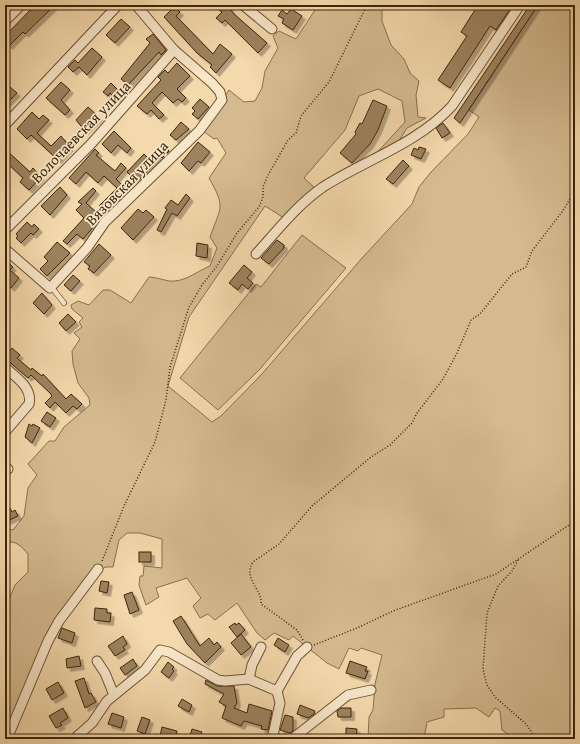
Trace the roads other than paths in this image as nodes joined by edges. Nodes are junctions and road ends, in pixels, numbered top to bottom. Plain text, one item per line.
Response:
1 (20, 5) edge
2 (118, 5) edge
3 (136, 5) edge
4 (243, 5) edge
5 (520, 5) edge
6 (5, 21) edge
7 (272, 29) dead end
8 (174, 50) junction
9 (5, 125) edge
10 (5, 230) edge
11 (5, 249) edge
12 (256, 254) dead end
13 (50, 288) junction
14 (64, 303) dead end
15 (5, 367) edge
16 (5, 432) edge
17 (98, 569) road end
18 (261, 647) dead end
19 (307, 647) road end
20 (96, 660) dead end
21 (249, 679) junction
22 (371, 690) dead end
23 (277, 691) junction
24 (114, 695) junction
25 (7, 739) edge
26 (74, 739) edge
27 (278, 739) edge
28 (292, 739) edge

1 - 6 street
2 - 9 street
3 - 8 street
4 - 7 street
5 - 12 street
8 - 10 street, Волочаевская улица
8 - 13 street, Вязовская улица
11 - 13 street
13 - 14 lane
15 - 16 street
17 - 25 street
18 - 21 street
19 - 23 street
20 - 24 street
21 - 23 street
21 - 24 street
22 - 28 street
23 - 27 street
24 - 26 street

